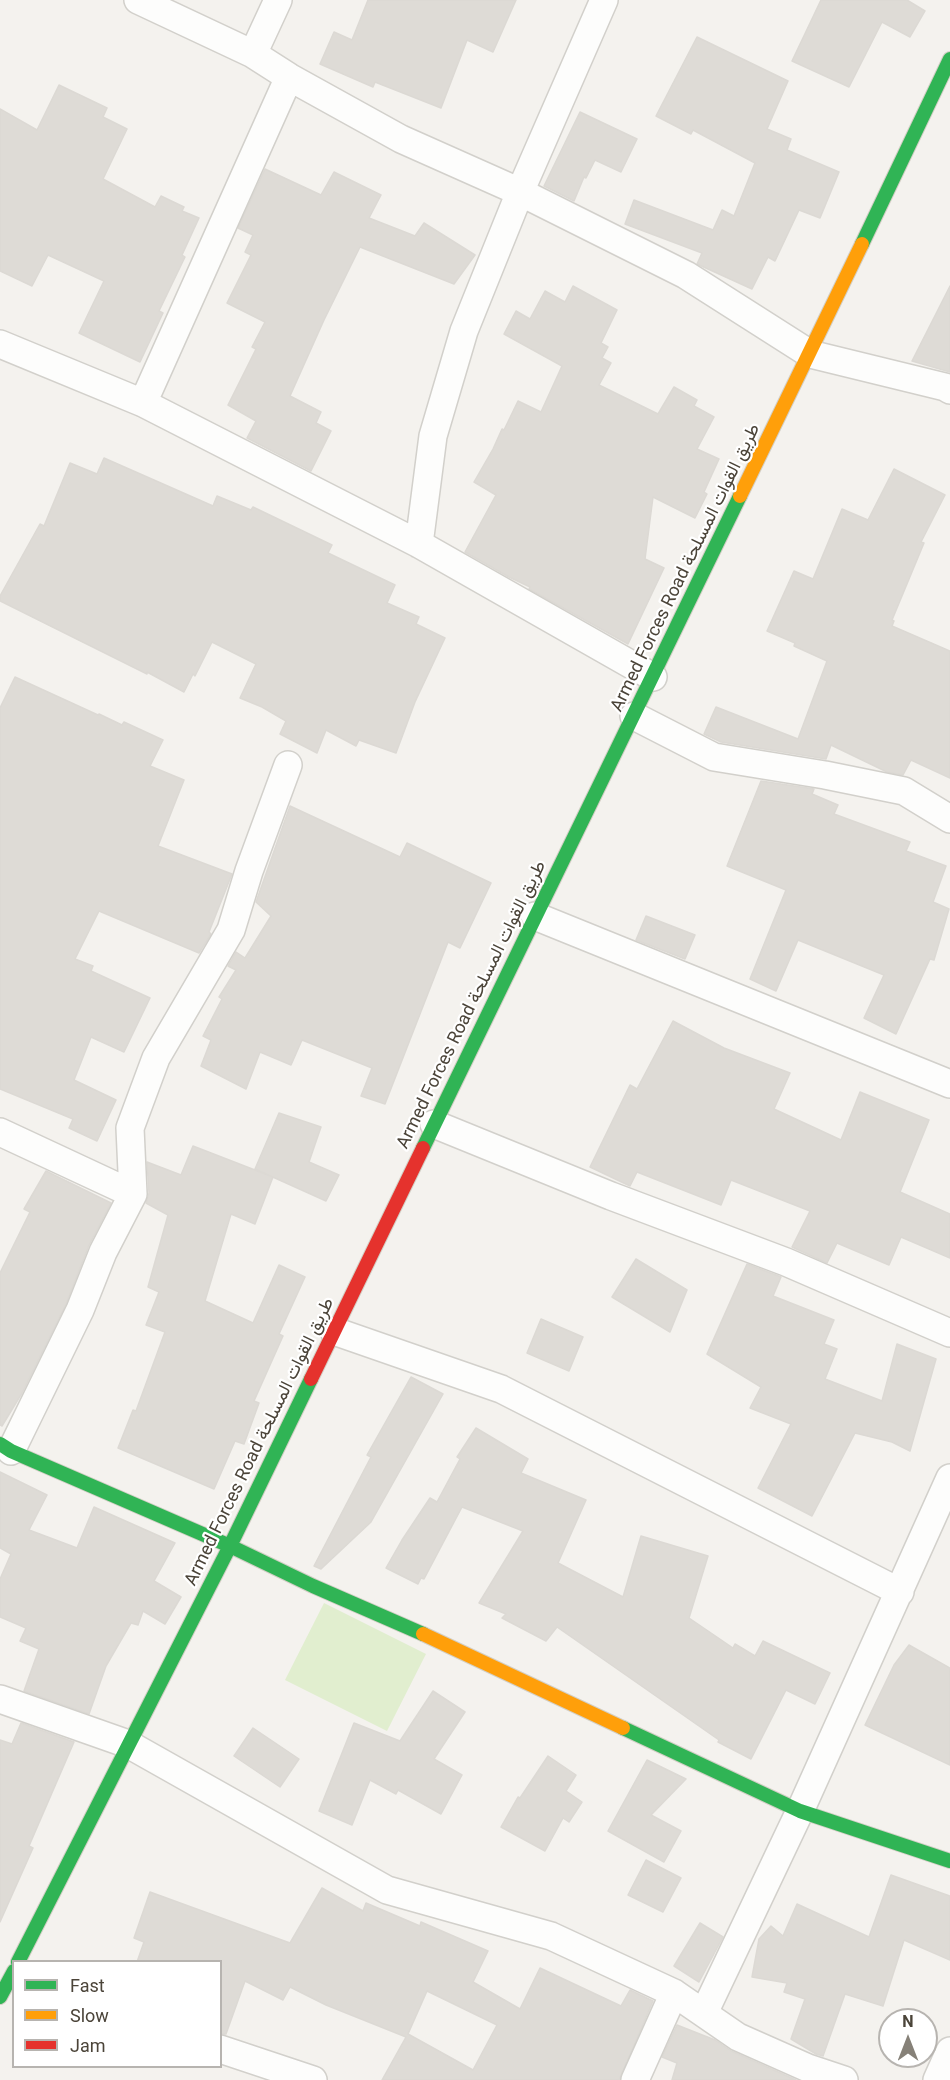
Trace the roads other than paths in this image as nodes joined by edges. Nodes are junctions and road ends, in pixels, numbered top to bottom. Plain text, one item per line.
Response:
1 (138, 0) edge
2 (278, 0) edge
3 (604, 0) edge
4 (253, 54) junction
5 (950, 59) edge
6 (289, 77) junction
7 (520, 192) junction
8 (0, 344) edge
9 (810, 354) junction
10 (950, 390) edge
11 (143, 403) junction
12 (419, 544) junction
13 (653, 677) junction
14 (634, 716) junction
15 (288, 765) dead end
16 (950, 819) edge
17 (535, 916) junction
18 (950, 1084) edge
19 (435, 1124) junction
20 (0, 1132) edge
21 (133, 1194) junction
22 (334, 1331) junction
23 (950, 1333) edge
24 (6, 1447) edge
25 (950, 1478) edge
26 (230, 1546) junction
27 (900, 1592) junction
28 (0, 1699) edge
29 (128, 1744) junction
30 (800, 1811) junction
31 (950, 1861) edge
32 (18, 1960) edge
33 (674, 1993) junction
34 (704, 2013) junction
35 (222, 2050) edge
36 (950, 2051) edge
37 (313, 2080) edge
38 (635, 2080) edge
39 (844, 2080) edge
40 (937, 2080) edge

1 - 4 street
2 - 4 street
3 - 7 street
4 - 6 street
5 - 9 street, Armed Forces Road طريق القوات المسلحة
6 - 7 street
6 - 11 street
7 - 9 street
7 - 12 street
8 - 11 street
9 - 10 street
9 - 13 street, Armed Forces Road طريق القوات المسلحة
11 - 12 street
12 - 13 street
13 - 14 street, Armed Forces Road طريق القوات المسلحة
14 - 16 street
14 - 17 street, Armed Forces Road طريق القوات المسلحة
15 - 21 street
17 - 18 street
17 - 19 street, Armed Forces Road طريق القوات المسلحة
19 - 22 street, Armed Forces Road طريق القوات المسلحة
19 - 23 street
20 - 21 street
21 - 24 street
22 - 26 street, Armed Forces Road طريق القوات المسلحة
22 - 27 street
24 - 26 street
25 - 27 street
26 - 29 street, Armed Forces Road طريق القوات المسلحة
26 - 30 street
27 - 30 street
28 - 29 street
29 - 32 street, Armed Forces Road طريق القوات المسلحة
29 - 33 street
30 - 31 street
30 - 34 street
33 - 34 street
33 - 38 street
34 - 39 street
35 - 37 street
36 - 40 street

